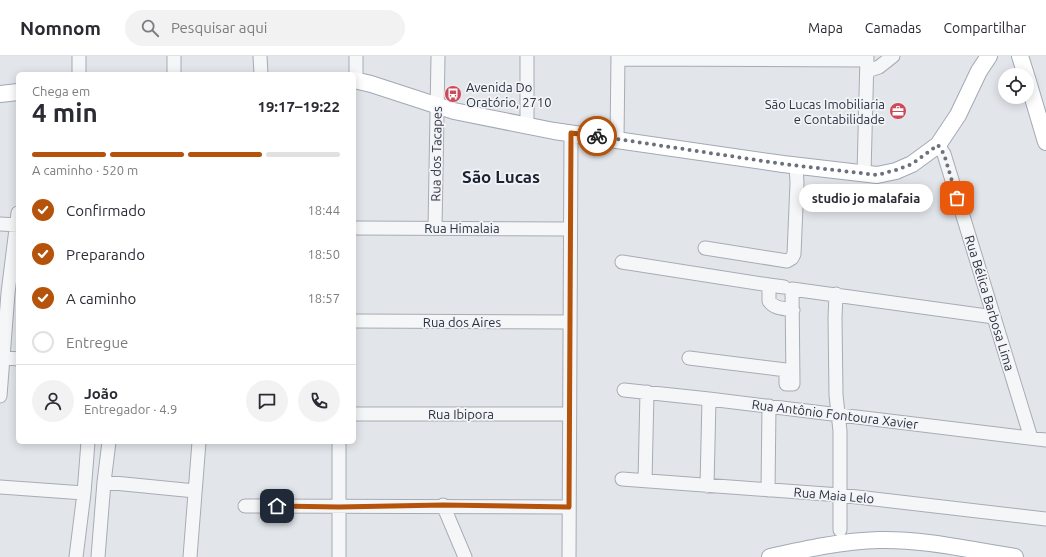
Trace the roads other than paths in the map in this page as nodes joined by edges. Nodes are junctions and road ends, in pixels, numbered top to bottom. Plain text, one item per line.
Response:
1 (79, 56) edge
2 (174, 56) edge
3 (260, 56) edge
4 (356, 56) edge
5 (438, 56) edge
6 (527, 56) edge
7 (893, 56) edge
8 (988, 56) edge
9 (1020, 56) edge
10 (618, 58) edge
11 (867, 62) edge
12 (1024, 68) edge
13 (79, 72) edge
14 (174, 72) edge
15 (261, 72) edge
16 (355, 72) edge
17 (356, 80) edge
18 (16, 92) edge
19 (0, 94) edge
20 (1034, 98) edge
21 (16, 102) edge
22 (0, 103) edge
23 (437, 105) junction
24 (1043, 124) edge
25 (527, 125) junction
26 (571, 133) junction
27 (617, 139) junction
28 (1046, 142) edge
29 (938, 145) junction
30 (796, 165) junction
31 (864, 174) junction
32 (16, 221) edge
33 (0, 224) edge
34 (16, 227) edge
35 (356, 228) edge
36 (435, 228) junction
37 (570, 229) junction
38 (705, 248) dead end
39 (622, 262) dead end
40 (770, 285) junction
41 (784, 287) dead end
42 (4, 293) edge
43 (836, 294) junction
44 (793, 310) junction
45 (994, 317) junction
46 (356, 321) edge
47 (569, 322) junction
48 (2, 357) edge
49 (689, 358) dead end
50 (16, 359) edge
51 (624, 390) dead end
52 (647, 392) junction
53 (0, 396) edge
54 (709, 398) junction
55 (768, 406) junction
56 (356, 414) edge
57 (569, 414) junction
58 (838, 414) junction
59 (1031, 438) junction
60 (1046, 440) edge
61 (88, 444) edge
62 (109, 444) edge
63 (199, 444) edge
64 (339, 444) edge
65 (622, 479) dead end
66 (645, 481) junction
67 (104, 482) junction
68 (707, 486) junction
69 (0, 487) edge
70 (768, 490) junction
71 (195, 491) junction
72 (84, 493) junction
73 (840, 495) junction
74 (443, 505) junction
75 (245, 506) dead end
76 (339, 507) junction
77 (569, 507) junction
78 (1046, 519) edge
79 (840, 530) dead end
80 (76, 557) edge
81 (98, 557) edge
82 (190, 557) edge
83 (339, 557) edge
84 (465, 557) edge
85 (569, 557) edge
86 (770, 557) edge
87 (1015, 557) edge

1 - 13 street
2 - 14 street
3 - 15 street
4 - 16 street
5 - 23 street, Rua dos Tacapes
6 - 25 street
7 - 11 street
8 - 29 main road
9 - 12 main road
10 - 11 street
10 - 27 street
11 - 31 street
17 - 23 main road
18 - 19 main road
20 - 24 main road
21 - 22 main road
23 - 25 main road
23 - 36 street, Rua dos Tacapes
24 - 28 main road
25 - 26 main road
26 - 27 main road
26 - 37 street
27 - 30 main road
29 - 31 main road
29 - 45 street, Rua Bélica Barbosa Lima
30 - 31 main road
30 - 38 street
32 - 33 street
34 - 42 street
35 - 36 street, Rua Himalaia
36 - 37 street, Rua Himalaia
37 - 47 street
39 - 40 street
40 - 41 street
40 - 44 street
42 - 48 street
43 - 44 street
43 - 45 street
43 - 58 street
44 - 49 street
45 - 59 street, Rua Bélica Barbosa Lima
46 - 47 street, Rua dos Aires
47 - 57 street
48 - 50 street
48 - 53 street
51 - 52 street, Rua Antônio Fontoura Xavier
52 - 54 street, Rua Antônio Fontoura Xavier
52 - 66 street
54 - 55 street, Rua Antônio Fontoura Xavier
54 - 68 street
55 - 58 street, Rua Antônio Fontoura Xavier
55 - 70 street
56 - 57 street, Rua Ibipora
57 - 77 street
58 - 59 street, Rua Antônio Fontoura Xavier
58 - 73 street
59 - 60 street, Rua Antônio Fontoura Xavier
61 - 72 street
62 - 67 street
63 - 71 street
64 - 76 street
65 - 66 street, Rua Maia Lelo
66 - 68 street, Rua Maia Lelo
67 - 71 street
67 - 81 street
68 - 70 street, Rua Maia Lelo
69 - 72 street
70 - 73 street, Rua Maia Lelo
71 - 82 street
72 - 80 street
73 - 78 street, Rua Maia Lelo
73 - 79 street
74 - 76 street
74 - 77 street
74 - 84 street
75 - 76 street
76 - 83 street
77 - 85 street
86 - 87 main road

